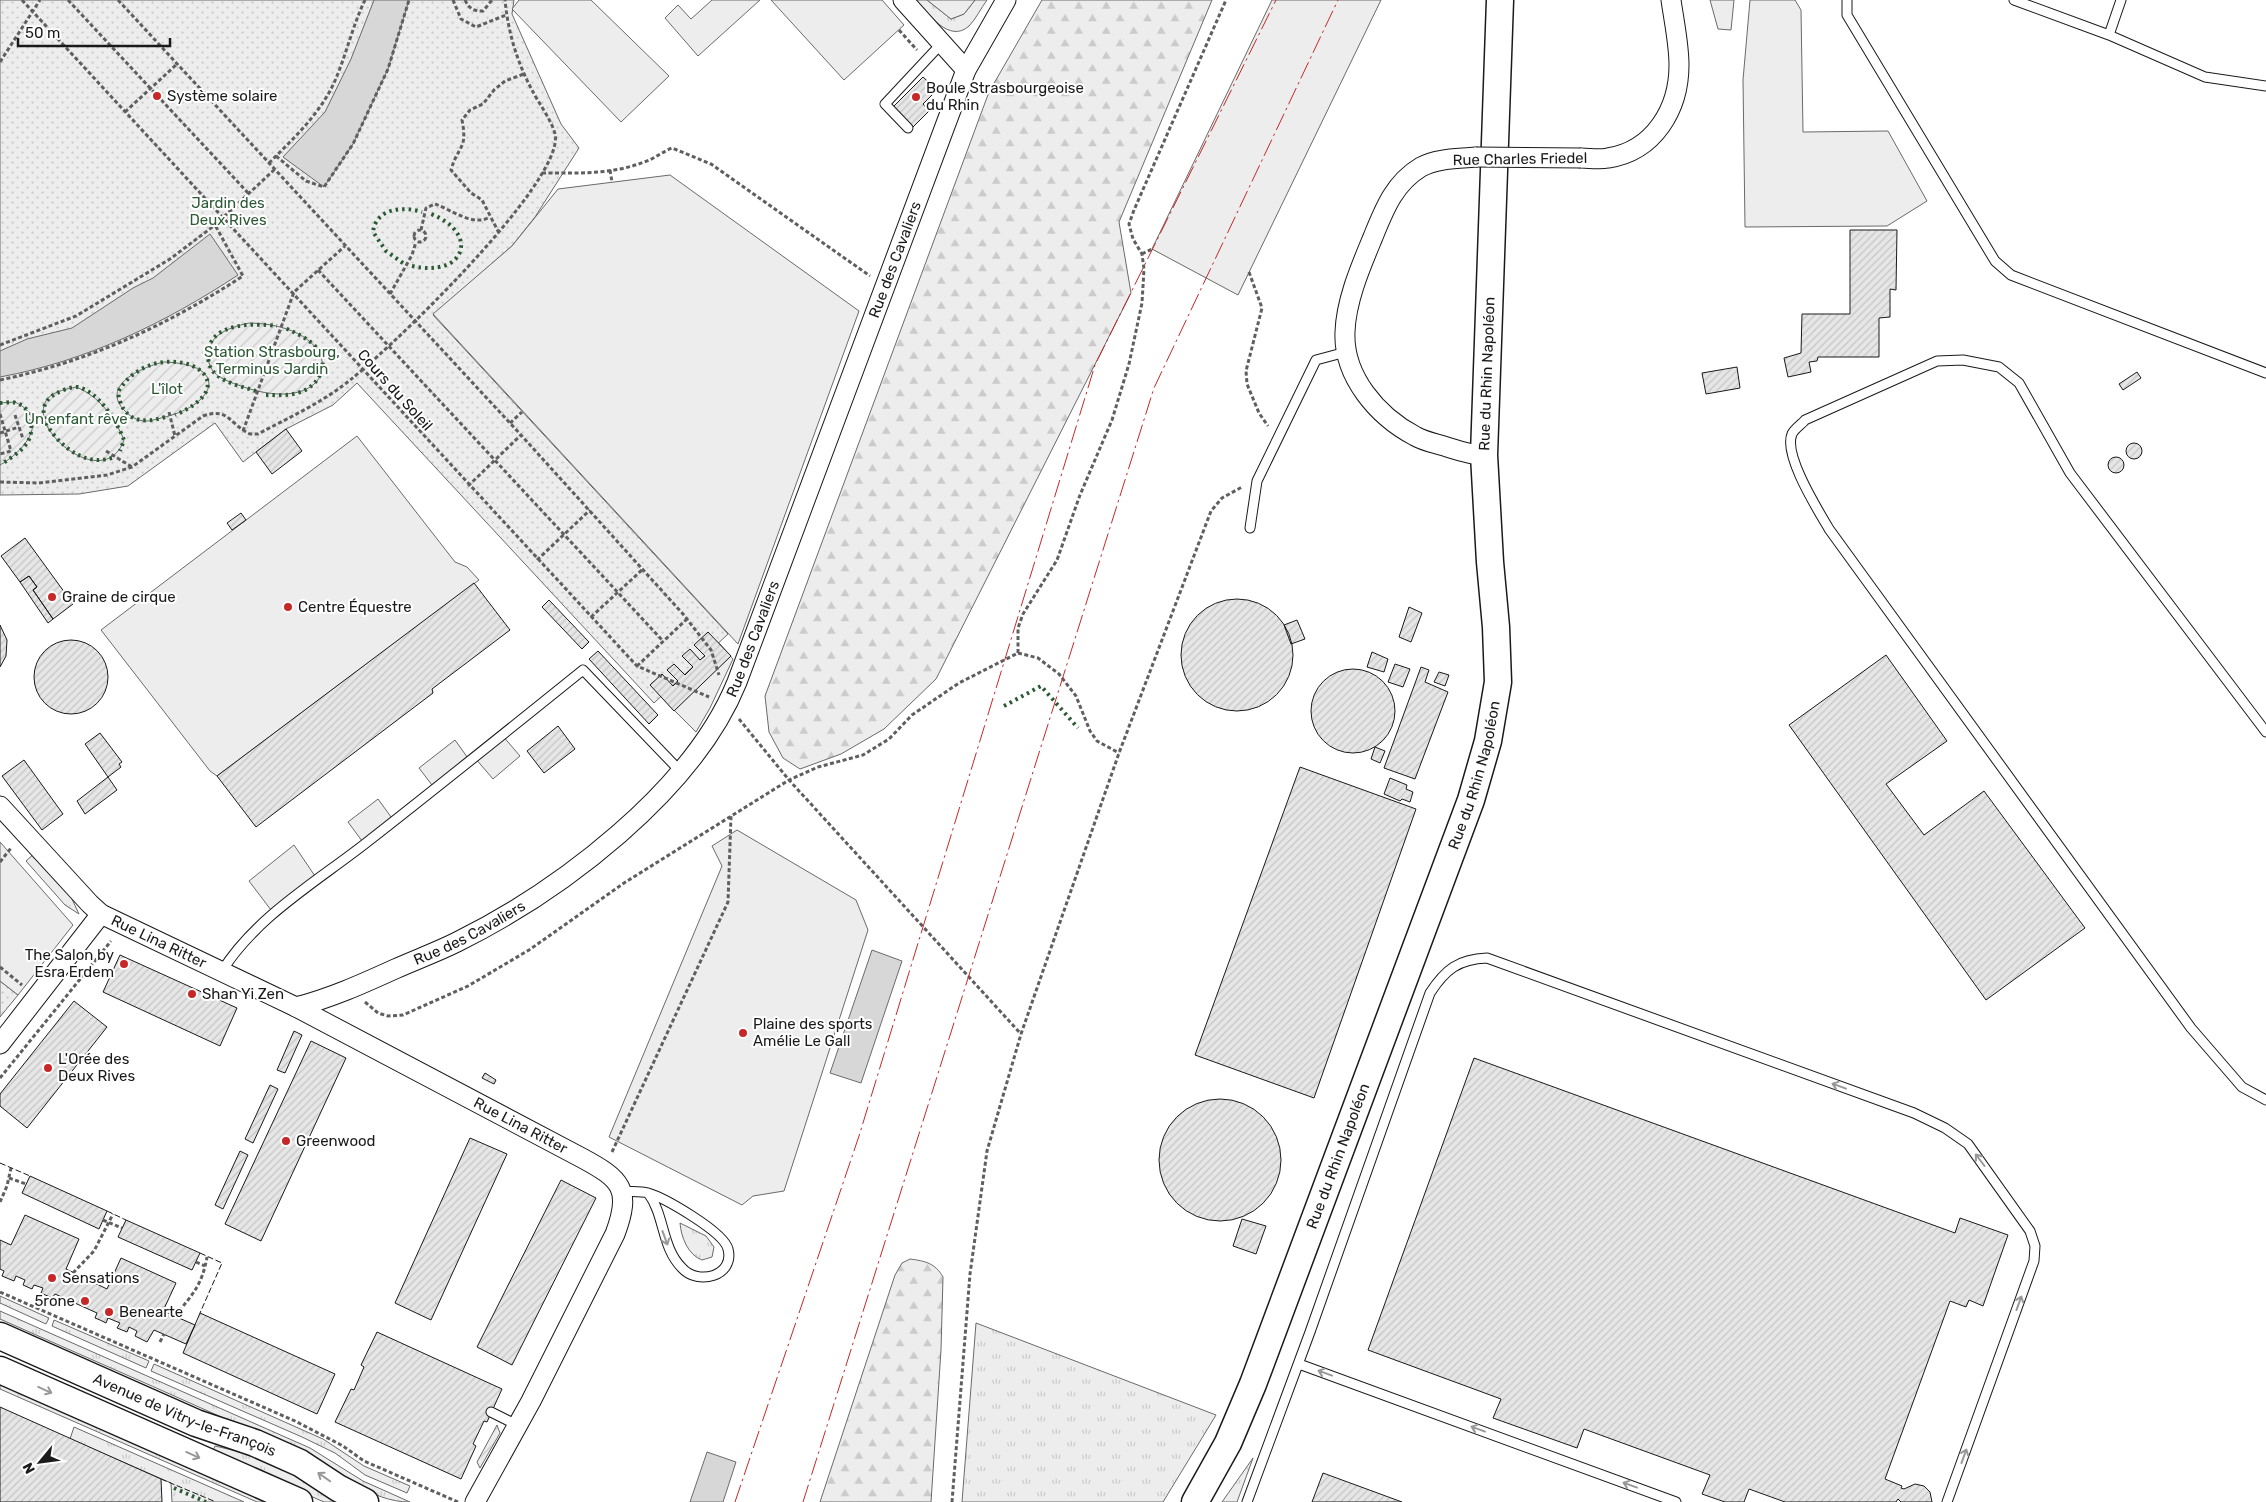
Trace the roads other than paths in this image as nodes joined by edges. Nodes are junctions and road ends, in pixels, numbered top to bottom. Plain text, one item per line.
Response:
1 (903, 0) edge
2 (1006, 0) edge
3 (1500, 0) edge
4 (1671, 0) edge
5 (1847, 0) edge
6 (2014, 0) edge
7 (2121, 0) edge
8 (2109, 35) junction
9 (942, 43) junction
10 (966, 70) junction
11 (2266, 86) edge
12 (908, 128) dead end
13 (1346, 352) junction
14 (2266, 373) edge
15 (1484, 454) junction
16 (1250, 528) dead end
17 (2266, 732) edge
18 (681, 772) junction
19 (0, 806) edge
20 (101, 914) junction
21 (222, 971) junction
22 (296, 1007) junction
23 (0, 1044) edge
24 (2266, 1100) edge
25 (622, 1191) junction
26 (648, 1193) junction
27 (0, 1336) edge
28 (1299, 1364) junction
29 (0, 1370) edge
30 (492, 1412) dead end
31 (518, 1425) junction
32 (299, 1502) edge
33 (366, 1502) edge
34 (475, 1502) edge
35 (1195, 1502) edge
36 (1247, 1502) edge
37 (1676, 1502) edge
38 (1947, 1502) edge

1 - 9 street
2 - 10 street, Rue des Cavaliers
3 - 15 main road, Rue du Rhin Napoléon
4 - 13 street, Rue Charles Friedel, bridge
5 - 14 lane
6 - 8 lane
7 - 8 lane
8 - 11 lane
9 - 10 street
9 - 12 lane
10 - 18 street, Rue des Cavaliers
13 - 15 street, Rue Charles Friedel
13 - 16 lane
15 - 35 main road, Rue du Rhin Napoléon
17 - 24 lane
18 - 21 lane
18 - 22 street, Rue des Cavaliers
19 - 20 street, Rue Lina Ritter
20 - 21 street, Rue Lina Ritter
20 - 23 street
21 - 22 street, Rue Lina Ritter
22 - 25 street, Rue Lina Ritter
25 - 26 lane
25 - 31 street
26 -> 26 lane
33 -> 27 main road, Avenue de Vitry-le-François
28 - 36 lane
37 -> 28 lane
38 -> 28 lane
29 -> 32 main road, Avenue de Vitry-le-François
30 - 31 lane
31 - 34 street

